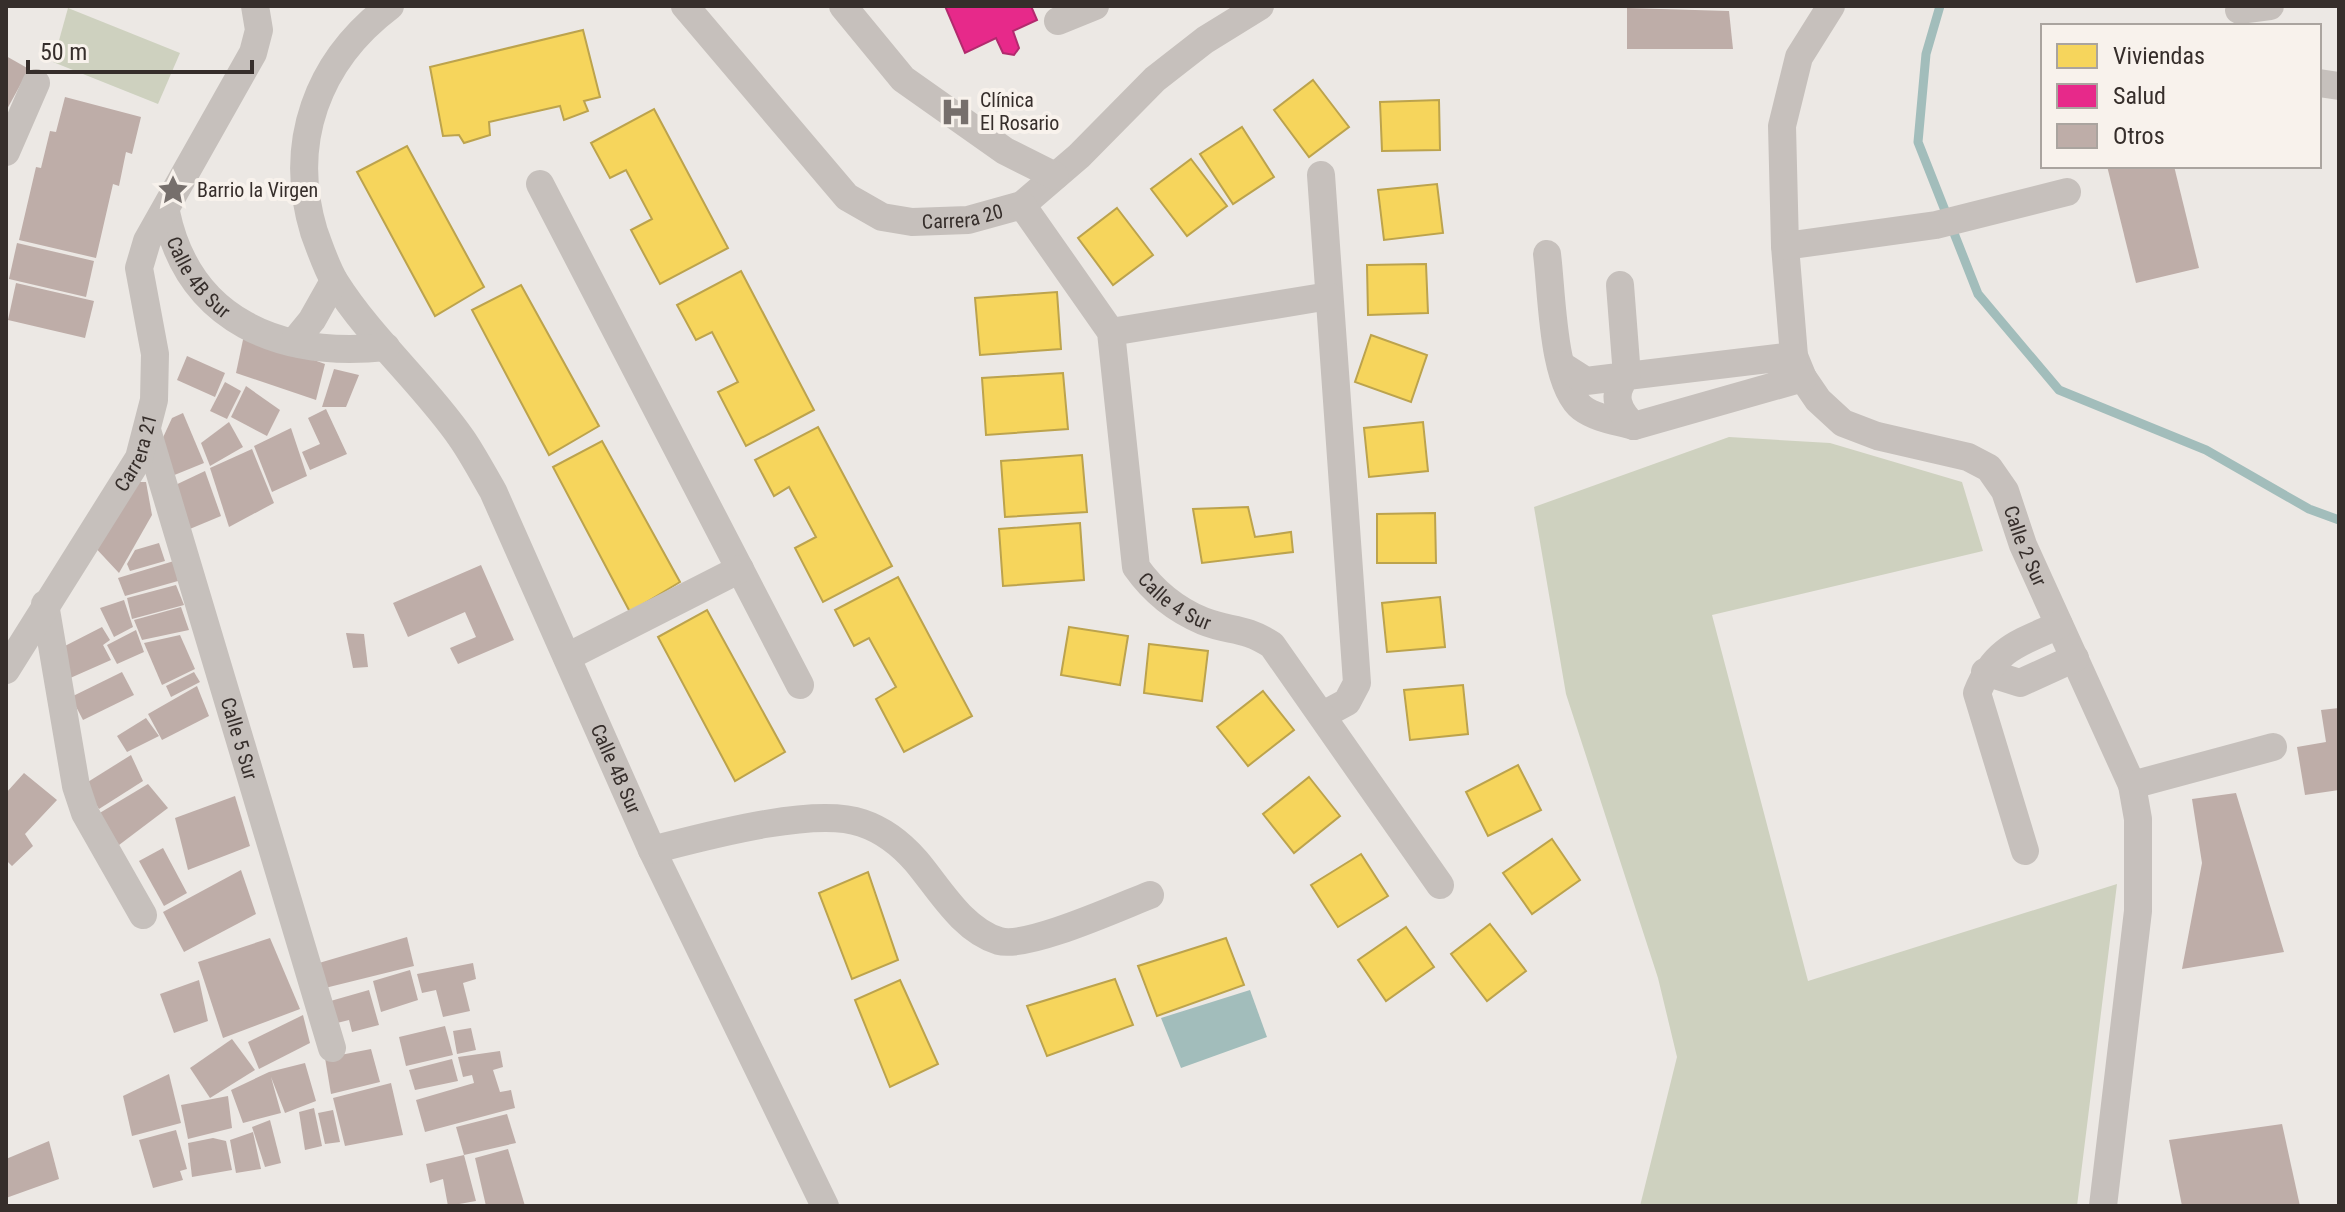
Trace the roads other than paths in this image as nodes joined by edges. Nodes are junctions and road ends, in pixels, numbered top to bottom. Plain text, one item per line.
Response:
1 (255, 6) edge
2 (390, 6) edge
3 (685, 6) edge
4 (843, 6) edge
5 (1095, 6) edge
6 (1260, 6) edge
7 (1831, 6) edge
8 (2270, 6) edge
9 (2241, 14) edge
10 (1058, 21) dead end
11 (36, 83) dead end
12 (6, 152) edge
13 (1321, 175) dead end
14 (1055, 176) junction
15 (540, 184) dead end
16 (2067, 192) dead end
17 (1022, 205) junction
18 (166, 212) junction
19 (1785, 246) junction
20 (1547, 254) dead end
21 (334, 281) junction
22 (1620, 285) dead end
23 (1329, 296) junction
24 (1111, 332) junction
25 (294, 342) junction
26 (386, 347) junction
27 (1561, 365) junction
28 (1798, 367) junction
29 (1627, 376) junction
30 (1634, 426) junction
31 (147, 430) junction
32 (740, 569) junction
33 (45, 604) junction
34 (2059, 625) junction
35 (567, 657) junction
36 (2075, 658) junction
37 (6, 670) edge
38 (1985, 672) junction
39 (800, 685) dead end
40 (1323, 715) junction
41 (2273, 747) dead end
42 (2132, 785) junction
43 (652, 850) junction
44 (2025, 851) dead end
45 (1440, 885) dead end
46 (1150, 895) dead end
47 (143, 915) dead end
48 (332, 1048) dead end
49 (825, 1206) edge
50 (2103, 1206) edge

1 - 18 street
2 - 21 street
3 - 17 street, Carrera 20
4 - 14 street
5 - 10 street
6 - 14 street, Carrera 20
7 - 19 street
8 - 9 street
11 - 12 street
13 - 23 street
14 - 17 street, Carrera 20
15 - 32 street
16 - 19 street
17 - 24 street, Calle 4 Sur
18 - 25 street, Calle 4B Sur
18 - 31 street, Carrera 21
19 - 28 street
20 - 27 street
21 - 25 street
21 - 26 street, Calle 4B Sur
22 - 29 street
23 - 24 street
23 - 40 street
24 - 40 street, Calle 4 Sur
25 - 26 street, Calle 4B Sur
26 - 35 street, Calle 4B Sur
27 - 29 street
27 - 30 street
28 - 29 street
28 - 30 street
28 - 34 street, Calle 2 Sur
29 - 30 street
31 - 33 street, Carrera 21
31 - 48 street, Calle 5 Sur
32 - 35 street
32 - 39 street
33 - 37 street, Carrera 21
33 - 47 street
34 - 36 street, Calle 2 Sur
34 - 38 street
35 - 43 street, Calle 4B Sur
36 - 38 street
36 - 42 street, Calle 2 Sur
38 - 44 street
40 - 45 street, Calle 4 Sur
41 - 42 street
42 - 50 street, Calle 2 Sur
43 - 46 street
43 - 49 street, Calle 4B Sur

